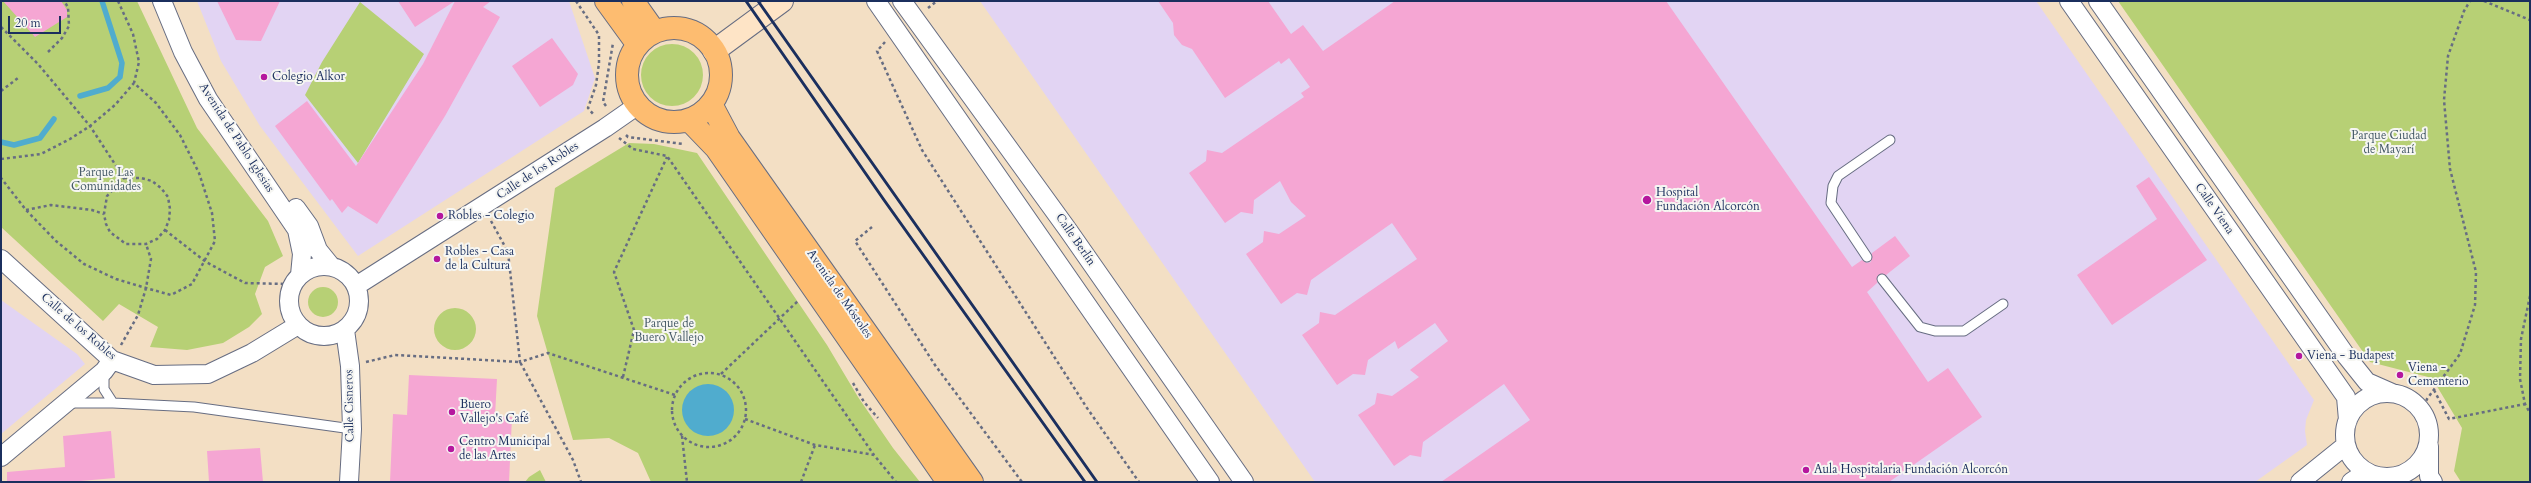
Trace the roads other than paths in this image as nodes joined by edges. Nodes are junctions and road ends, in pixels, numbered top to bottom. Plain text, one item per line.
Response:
1 (162, 1) edge
2 (175, 1) edge
3 (606, 1) edge
4 (633, 1) edge
5 (782, 1) edge
6 (876, 1) edge
7 (902, 1) edge
8 (2069, 1) edge
9 (2098, 1) edge
10 (655, 32) junction
11 (638, 46) junction
12 (714, 51) junction
13 (711, 104) junction
14 (638, 105) junction
15 (689, 120) junction
16 (1890, 140) dead end
17 (1867, 257) dead end
18 (1, 258) edge
19 (331, 266) junction
20 (1882, 279) dead end
21 (296, 280) junction
22 (356, 286) junction
23 (2003, 304) dead end
24 (298, 325) junction
25 (345, 330) junction
26 (108, 365) junction
27 (2392, 393) junction
28 (113, 402) junction
29 (67, 403) junction
30 (2348, 420) junction
31 (352, 429) junction
32 (2429, 444) junction
33 (2346, 445) junction
34 (1, 457) edge
35 (2377, 477) edge
36 (349, 482) edge
37 (948, 482) edge
38 (972, 482) edge
39 (1210, 482) edge
40 (1244, 482) edge
41 (2300, 482) edge
42 (2351, 482) edge
43 (2433, 482) edge

1 - 21 street, Avenida de Pablo Iglesias
2 - 19 street, Avenida de Pablo Iglesias
3 - 11 main road
4 - 10 main road
5 - 12 street
6 - 39 street
7 - 40 street, Calle Berlín
8 - 30 street, Calle Viena
9 - 27 street, Calle Viena
10 - 11 main road
10 - 12 main road
11 - 14 main road
12 - 13 main road
13 - 15 main road
13 - 38 main road, Avenida de Móstoles
14 - 15 main road
14 - 22 street, Calle de los Robles
15 - 37 main road, Avenida de Móstoles
16 - 17 lane
18 - 26 street, Calle de los Robles
19 - 21 street
19 - 22 street
20 - 23 lane
21 - 24 street
22 - 25 street
24 - 25 street
24 - 26 street, Calle de los Robles
25 - 31 street, Calle Cisneros
26 - 28 lane
26 - 29 street
27 - 30 street
27 - 32 street
28 - 29 lane
28 - 31 lane
29 - 34 street
30 - 33 street
31 - 36 street, Calle Cisneros
32 - 35 street
32 - 43 street
33 - 35 street
33 - 41 street
35 - 42 street

